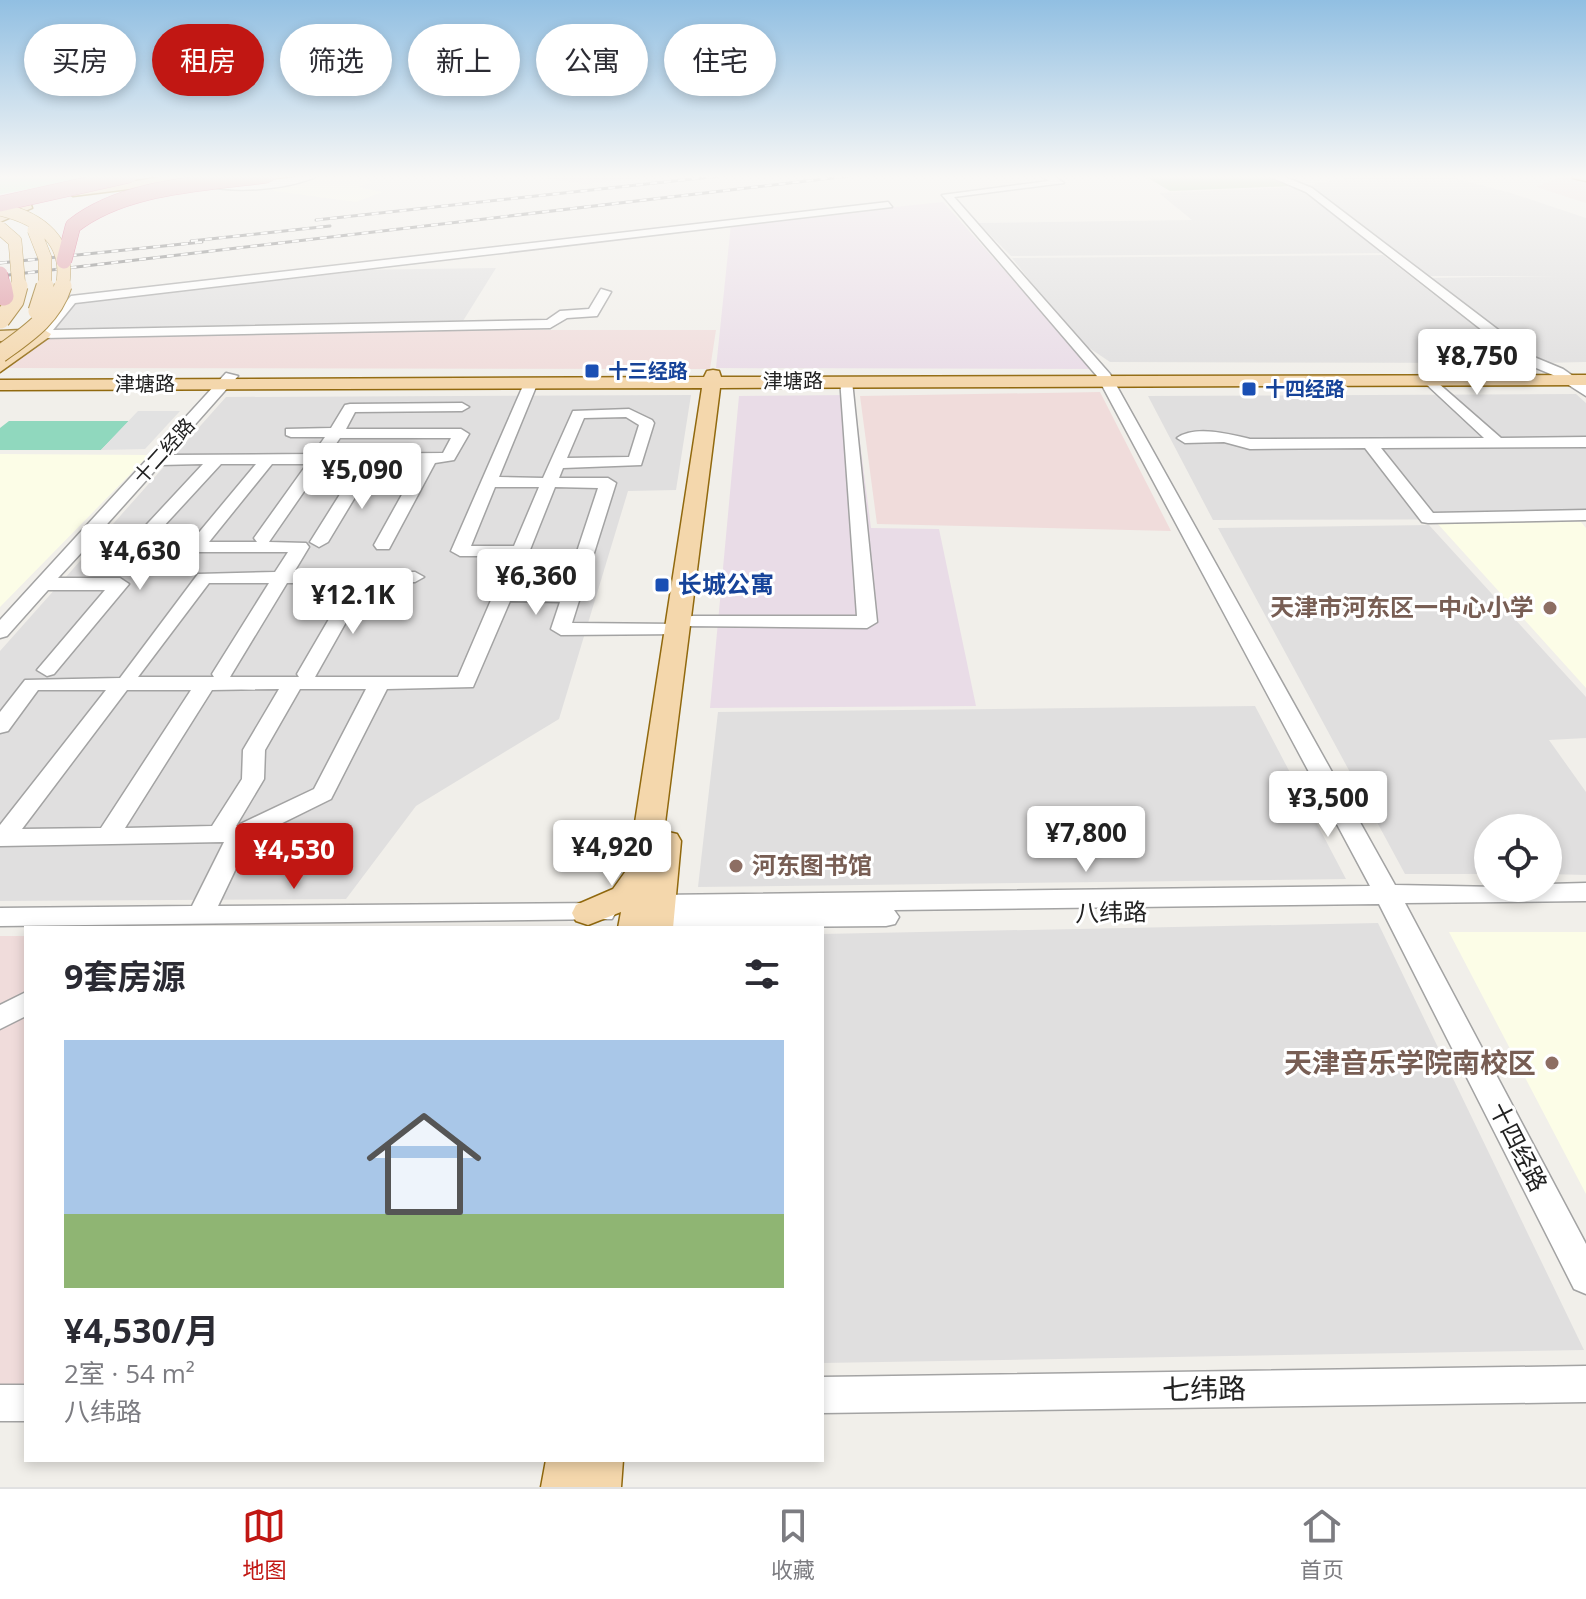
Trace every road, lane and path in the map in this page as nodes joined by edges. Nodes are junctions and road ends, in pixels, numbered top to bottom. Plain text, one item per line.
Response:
1 (15, 244) edge
2 (32, 244) edge
3 (41, 244) edge
4 (55, 244) edge
5 (66, 244) edge
6 (549, 244) edge
7 (987, 244) edge
8 (1379, 244) edge
9 (64, 261) junction
10 (0, 274) edge
11 (605, 292) dead end
12 (4, 296) dead end
13 (0, 320) edge
14 (43, 334) junction
15 (0, 336) edge
16 (0, 343) edge
17 (0, 354) edge
18 (0, 367) edge
19 (0, 376) edge
20 (1575, 376) edge
21 (762, 378) junction
22 (1104, 378) junction
23 (227, 380) junction
24 (1430, 380) junction
25 (845, 381) junction
26 (531, 382) junction
27 (0, 385) edge
28 (720, 385) junction
29 (1586, 392) edge
30 (462, 407) dead end
31 (291, 432) dead end
32 (336, 433) junction
33 (1185, 438) dead end
34 (1586, 442) edge
35 (1498, 443) junction
36 (1370, 444) junction
37 (268, 459) junction
38 (319, 459) junction
39 (370, 459) junction
40 (429, 459) junction
41 (157, 460) junction
42 (216, 460) junction
43 (558, 463) junction
44 (488, 482) junction
45 (549, 483) junction
46 (1586, 515) edge
47 (145, 536) dead end
48 (263, 538) dead end
49 (319, 542) dead end
50 (383, 545) dead end
51 (76, 547) junction
52 (196, 547) junction
53 (521, 551) junction
54 (362, 577) junction
55 (415, 577) dead end
56 (279, 578) junction
57 (42, 584) junction
58 (502, 595) junction
59 (571, 597) junction
60 (684, 626) junction
61 (0, 632) edge
62 (47, 670) dead end
63 (300, 678) junction
64 (214, 679) junction
65 (125, 680) junction
66 (380, 683) junction
67 (0, 726) edge
68 (230, 834) junction
69 (108, 836) junction
70 (2, 838) edge
71 (642, 870) junction
72 (1586, 892) edge
73 (1390, 902) junction
74 (1586, 906) edge
75 (588, 913) junction
76 (0, 917) edge
77 (178, 920) edge
78 (645, 921) edge
79 (24, 1004) edge
80 (0, 1018) edge
81 (1586, 1278) edge
82 (1586, 1384) edge
83 (824, 1395) edge
84 (0, 1403) edge
85 (24, 1403) edge
86 (570, 1462) edge
87 (599, 1462) edge
88 (566, 1487) edge
89 (596, 1487) edge

1 - 13 main road, bridge
2 - 15 main road
3 - 16 main road, bridge
4 - 9 main road, bridge
5 - 9 highway, bridge
6 - 14 street
7 - 22 street, 十四经路
8 - 20 street
9 - 17 main road, bridge
10 - 12 highway, bridge
11 - 14 street
14 - 15 main road
14 - 18 main road
19 - 23 main road, 津塘路
20 - 22 main road, 津塘路
20 - 24 main road, 津塘路
20 - 29 street
21 - 22 main road, 津塘路
21 - 25 main road, 津塘路
21 - 28 main road, 津塘路
21 - 28 main road
22 - 24 main road, 津塘路
22 - 25 main road, 津塘路
22 - 73 street, 十四经路
23 - 26 main road, 津塘路
23 - 27 main road, 津塘路
23 - 28 main road, 津塘路
23 - 41 street, 十二经路
24 - 35 street
25 - 60 street
26 - 28 main road, 津塘路
26 - 44 street
28 - 60 main road
30 - 32 street
31 - 32 street
32 - 38 street
32 - 40 street
33 - 36 street
34 - 35 street
35 - 36 street
36 - 46 street
37 - 38 street
37 - 42 street
37 - 52 street
38 - 39 street
38 - 48 street
39 - 40 street
39 - 49 street
40 - 50 street
41 - 42 street
41 - 51 street, 十二经路
42 - 47 street
43 - 43 street
43 - 45 street
44 - 45 street
44 - 53 street
45 - 53 street
45 - 59 street
51 - 52 street
51 - 57 street, 十二经路
52 - 56 street
53 - 58 street
54 - 55 street
54 - 56 street
54 - 63 street
56 - 64 street
56 - 65 street
57 - 61 street, 十二经路
57 - 62 street
58 - 59 street
58 - 66 street
59 - 60 street
60 - 71 main road
60 - 78 main road
63 - 64 street
63 - 66 street
63 - 68 street
64 - 65 street
64 - 69 street
65 - 67 street
65 - 70 street
66 - 68 street
68 - 69 street
68 - 77 street
69 - 70 street
71 - 75 main road
71 - 78 main road
72 - 73 street, 八纬路
73 - 74 street, 八纬路
73 - 78 street, 八纬路
73 - 81 street, 十四经路
75 - 77 street
75 - 78 main road
76 - 77 street
79 - 80 street
82 - 83 street, 七纬路
84 - 85 street
86 - 88 main road
87 - 89 main road

